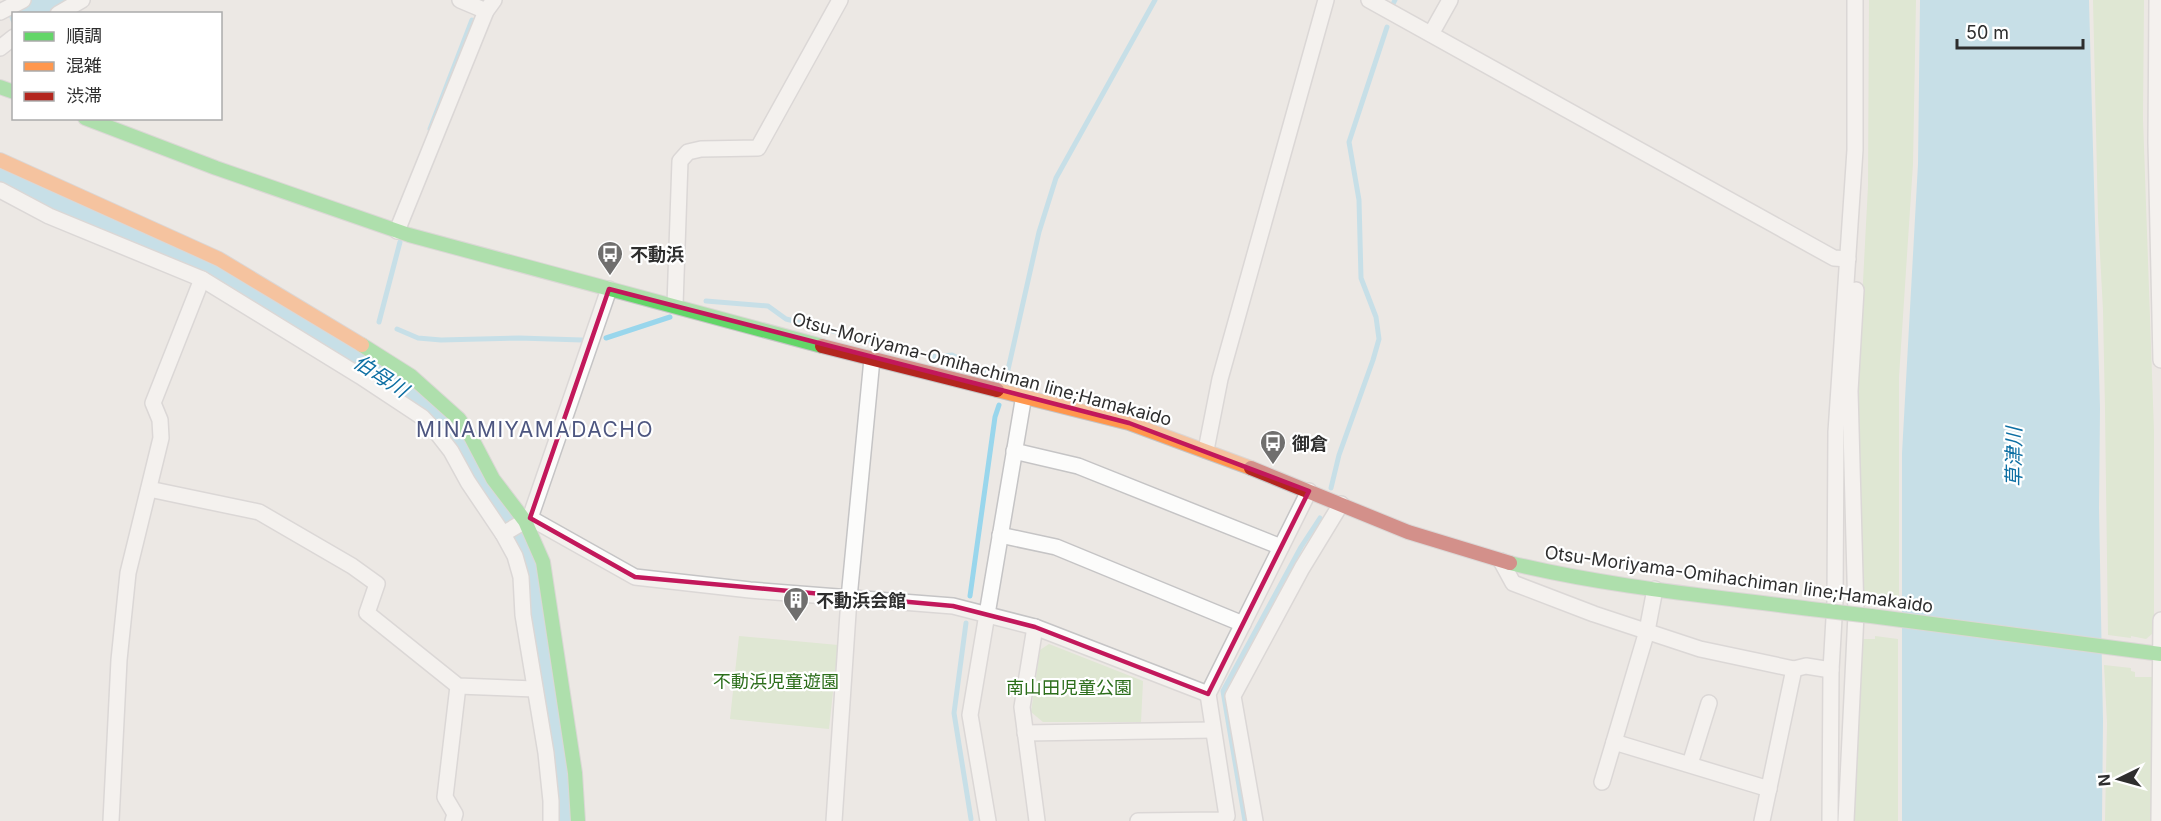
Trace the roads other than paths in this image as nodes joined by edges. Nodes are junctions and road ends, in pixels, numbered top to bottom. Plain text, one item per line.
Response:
1 (23, 0) edge
2 (82, 0) edge
3 (460, 0) edge
4 (840, 0) edge
5 (1326, 0) edge
6 (1369, 0) edge
7 (1450, 0) edge
8 (1855, 0) edge
9 (1864, 0) edge
10 (2157, 0) edge
11 (490, 6) edge
12 (0, 12) edge
13 (61, 12) edge
14 (1431, 34) junction
15 (12, 39) edge
16 (0, 48) edge
17 (90, 120) edge
18 (0, 160) edge
19 (0, 190) edge
20 (397, 231) junction
21 (1848, 259) junction
22 (202, 279) junction
23 (2160, 280) edge
24 (609, 289) junction
25 (675, 305) junction
26 (375, 352) junction
27 (872, 359) junction
28 (2161, 360) edge
29 (360, 376) junction
30 (1024, 395) junction
31 (1838, 397) junction
32 (1206, 450) junction
33 (1014, 451) junction
34 (148, 489) junction
35 (1309, 491) junction
36 (1341, 504) junction
37 (527, 519) junction
38 (503, 534) junction
39 (1000, 535) junction
40 (1281, 547) junction
41 (1501, 561) junction
42 (1655, 589) junction
43 (849, 598) junction
44 (1847, 599) dead end
45 (987, 613) junction
46 (1856, 614) junction
47 (2161, 620) edge
48 (1243, 624) junction
49 (1035, 627) junction
50 (1647, 631) junction
51 (2161, 654) edge
52 (1794, 669) junction
53 (1831, 670) junction
54 (459, 686) junction
55 (535, 689) junction
56 (1208, 694) junction
57 (1708, 704) dead end
58 (1213, 730) junction
59 (1025, 733) junction
60 (1614, 742) junction
61 (1689, 764) junction
62 (1602, 782) dead end
63 (1769, 789) junction
64 (111, 821) edge
65 (453, 821) edge
66 (551, 821) edge
67 (579, 821) edge
68 (834, 821) edge
69 (988, 821) edge
70 (1037, 821) edge
71 (1138, 821) edge
72 (1255, 821) edge
73 (1762, 821) edge
74 (1830, 821) edge
75 (1838, 821) edge
76 (1846, 821) edge
77 (2159, 821) edge

1 - 12 street
2 - 13 street
3 - 11 street
4 - 25 street
5 - 32 street
6 - 14 street
7 - 14 street
8 - 21 street
9 - 46 street
10 - 23 street
11 - 20 street
14 - 21 street
15 - 16 street
17 - 20 main road, Otsu-Moriyama-Omihachiman line;Hamakaido
18 - 26 main road
19 - 22 street
20 - 24 main road, Otsu-Moriyama-Omihachiman line;Hamakaido
21 - 31 street
22 - 29 street
22 - 34 street
23 - 28 street
24 - 25 main road, Otsu-Moriyama-Omihachiman line;Hamakaido
24 - 37 street
25 - 27 main road, Otsu-Moriyama-Omihachiman line;Hamakaido
26 - 29 street
26 - 37 main road
27 - 30 main road, Otsu-Moriyama-Omihachiman line;Hamakaido
27 - 43 street
29 - 38 street
30 - 32 main road, Otsu-Moriyama-Omihachiman line;Hamakaido
30 - 33 street
31 - 44 street
31 - 53 street
32 - 35 main road, Otsu-Moriyama-Omihachiman line;Hamakaido
33 - 39 street
33 - 40 street
34 - 54 street
34 - 64 street
35 - 36 main road, Otsu-Moriyama-Omihachiman line;Hamakaido
35 - 40 street
36 - 41 main road, Otsu-Moriyama-Omihachiman line;Hamakaido
36 - 72 street
37 - 38 street
37 - 43 street
37 - 67 main road
38 - 55 street
39 - 45 street
39 - 48 street
40 - 48 street
41 - 42 main road, Otsu-Moriyama-Omihachiman line;Hamakaido
41 - 50 street
42 - 46 main road, Otsu-Moriyama-Omihachiman line;Hamakaido, bridge
42 - 50 street
43 - 45 street
43 - 68 street
45 - 49 street
45 - 69 street
46 - 51 main road, Otsu-Moriyama-Omihachiman line;Hamakaido, bridge
46 - 75 street
46 - 76 street
47 - 51 street
48 - 56 street
49 - 56 street
49 - 59 street
50 - 52 street
50 - 60 street
51 - 77 street
52 - 53 street
52 - 63 street
53 - 74 street
54 - 55 street
54 - 65 street
55 - 66 street
56 - 58 street
57 - 61 street
58 - 59 street
58 - 71 street
59 - 70 street
60 - 61 street
60 - 62 street
61 - 63 street
63 - 73 street

